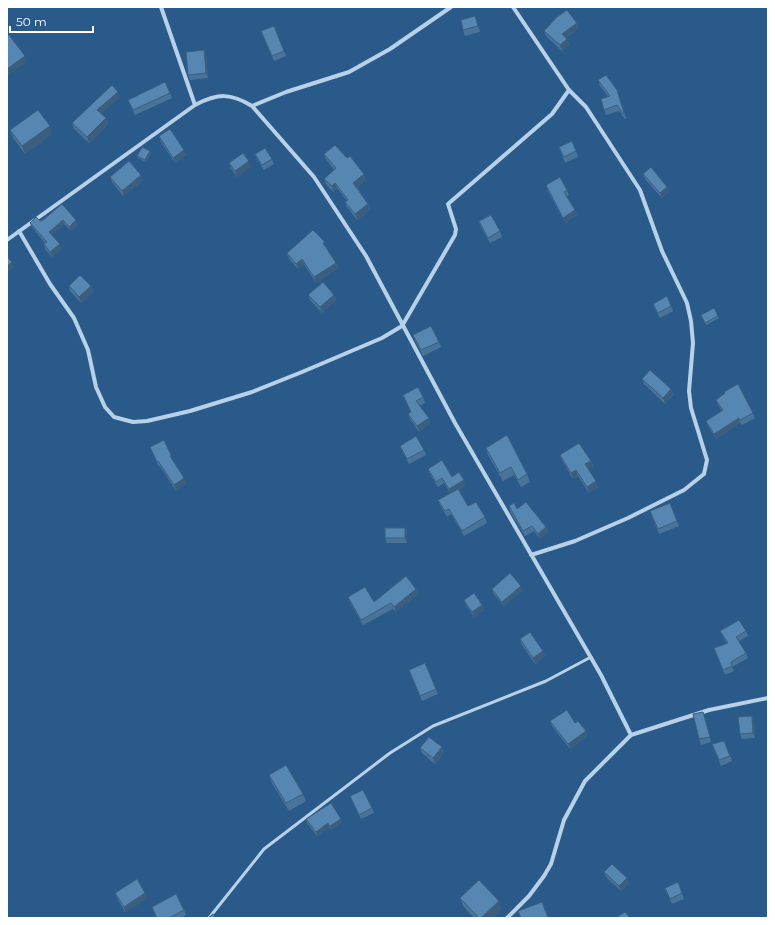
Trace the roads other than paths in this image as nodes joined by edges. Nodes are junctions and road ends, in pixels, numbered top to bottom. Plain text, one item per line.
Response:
1 (161, 7) edge
2 (451, 7) edge
3 (513, 7) edge
4 (570, 90) junction
5 (195, 105) junction
6 (252, 106) junction
7 (19, 231) junction
8 (7, 240) edge
9 (402, 326) junction
10 (531, 555) junction
11 (591, 657) junction
12 (768, 698) edge
13 (631, 735) junction
14 (209, 918) edge
15 (506, 918) edge

1 - 5 street
2 - 6 street
3 - 4 street
4 - 9 street
4 - 10 street
5 - 6 street
5 - 7 street
6 - 9 street
7 - 8 street
7 - 9 street
9 - 10 street
10 - 11 street
11 - 13 street
11 - 14 lane
12 - 13 street
13 - 15 street

